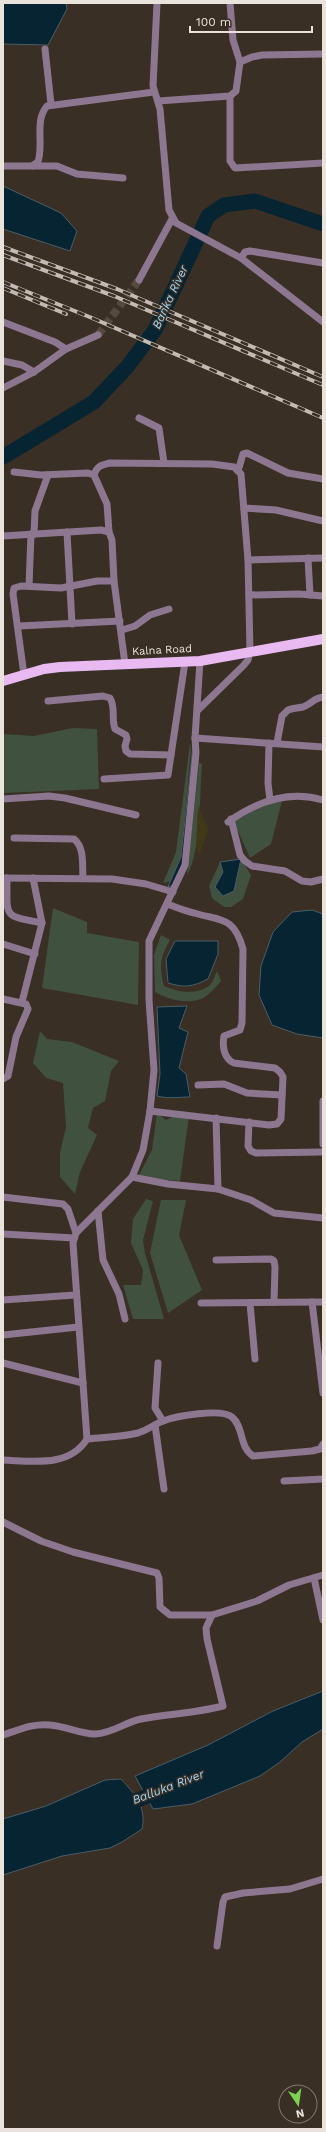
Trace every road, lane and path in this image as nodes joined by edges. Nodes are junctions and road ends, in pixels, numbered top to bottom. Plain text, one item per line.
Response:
1 (157, 3) edge
2 (230, 3) edge
3 (45, 49) dead end
4 (323, 54) edge
5 (240, 62) junction
6 (154, 92) junction
7 (230, 96) junction
8 (158, 101) junction
9 (51, 104) junction
10 (323, 163) edge
11 (3, 166) edge
12 (32, 166) junction
13 (123, 178) dead end
14 (174, 221) junction
15 (241, 258) junction
16 (323, 263) edge
17 (139, 280) tunnel mouth
18 (3, 322) edge
19 (323, 322) edge
20 (98, 335) tunnel mouth
21 (66, 349) junction
22 (3, 361) edge
23 (34, 372) junction
24 (3, 388) edge
25 (139, 418) dead end
26 (164, 463) junction
27 (238, 471) junction
28 (14, 472) dead end
29 (48, 475) junction
30 (94, 475) junction
31 (323, 479) edge
32 (244, 508) junction
33 (323, 521) edge
34 (67, 532) junction
35 (109, 532) junction
36 (32, 534) junction
37 (3, 536) edge
38 (308, 558) junction
39 (323, 558) edge
40 (248, 560) junction
41 (114, 581) junction
42 (30, 586) junction
43 (69, 587) junction
44 (249, 595) junction
45 (310, 595) junction
46 (323, 596) edge
47 (169, 609) dead end
48 (120, 621) junction
49 (72, 624) junction
50 (19, 626) junction
51 (122, 630) junction
52 (323, 639) edge
53 (250, 651) junction
54 (200, 661) junction
55 (185, 662) junction
56 (125, 664) junction
57 (24, 675) junction
58 (3, 681) edge
59 (323, 697) edge
60 (48, 701) dead end
61 (198, 710) junction
62 (195, 738) junction
63 (269, 743) junction
64 (278, 743) junction
65 (323, 747) edge
66 (171, 755) junction
67 (104, 779) dead end
68 (3, 799) edge
69 (270, 800) junction
70 (323, 800) edge
71 (136, 815) dead end
72 (14, 838) dead end
73 (5, 878) edge
74 (33, 878) junction
75 (83, 878) junction
76 (323, 879) edge
77 (173, 892) junction
78 (167, 904) junction
79 (42, 923) junction
80 (3, 944) edge
81 (35, 954) junction
82 (3, 999) edge
83 (22, 1002) junction
84 (3, 1079) edge
85 (198, 1085) dead end
86 (282, 1094) junction
87 (323, 1101) edge
88 (150, 1111) junction
89 (216, 1118) junction
90 (249, 1122) junction
91 (323, 1144) edge
92 (323, 1152) edge
93 (132, 1176) junction
94 (218, 1189) junction
95 (3, 1197) edge
96 (98, 1211) junction
97 (323, 1218) edge
98 (3, 1234) edge
99 (75, 1235) junction
100 (216, 1260) dead end
101 (75, 1295) junction
102 (3, 1300) edge
103 (274, 1302) junction
104 (312, 1302) junction
105 (323, 1302) edge
106 (201, 1303) dead end
107 (250, 1303) junction
108 (125, 1319) dead end
109 (78, 1327) junction
110 (3, 1334) edge
111 (255, 1359) dead end
112 (3, 1363) edge
113 (158, 1363) dead end
114 (83, 1383) junction
115 (323, 1393) edge
116 (163, 1421) junction
117 (156, 1425) junction
118 (87, 1439) junction
119 (323, 1446) edge
120 (3, 1460) edge
121 (323, 1479) edge
122 (284, 1481) dead end
123 (164, 1489) dead end
124 (3, 1522) edge
125 (323, 1575) edge
126 (314, 1578) junction
127 (212, 1615) junction
128 (323, 1620) edge
129 (3, 1735) edge
130 (323, 1879) edge
131 (217, 1946) dead end

1 - 6 street
2 - 5 street
3 - 9 street
4 - 5 street
5 - 7 street
6 - 8 street
6 - 9 street
7 - 8 street
7 - 10 street
8 - 14 street
9 - 12 street
11 - 12 street
12 - 13 street
14 - 15 street
14 - 17 street
15 - 16 street
15 - 19 street
18 - 21 street
20 - 21 street
21 - 23 street
22 - 23 street
23 - 24 street
25 - 26 street
26 - 27 street
26 - 30 street
27 - 31 street
27 - 32 street
28 - 29 street
29 - 30 street
29 - 36 street
30 - 35 street
32 - 33 street
32 - 40 street
34 - 35 street
34 - 36 street
34 - 43 street
35 - 41 street
36 - 37 street
36 - 42 street
38 - 39 street
38 - 40 street
38 - 45 street
40 - 44 street
41 - 43 street
41 - 48 street
42 - 43 street
42 - 50 street
43 - 49 street
44 - 45 street
44 - 53 street
45 - 46 street
47 - 51 street
48 - 49 street
48 - 51 street
49 - 50 street
50 - 57 street
51 - 56 street
52 - 53 main road, Kalna Road
53 - 54 main road, Kalna Road
53 - 61 street
54 - 55 main road, Kalna Road
54 - 61 street
55 - 56 main road, Kalna Road
55 - 66 street
56 - 57 main road, Kalna Road
57 - 58 main road, Kalna Road
59 - 64 street
60 - 66 street
61 - 62 street
62 - 63 street
62 - 77 street
63 - 64 street
63 - 69 street
64 - 65 street
66 - 67 street
68 - 71 street
69 - 70 street
69 - 76 street
72 - 75 street
73 - 74 street
73 - 79 street
74 - 75 street
74 - 79 street
75 - 77 street
77 - 78 street
78 - 86 street
78 - 88 street
79 - 81 street
80 - 81 street
81 - 83 street
82 - 83 street
83 - 84 street
85 - 86 street
86 - 90 street
87 - 91 street
88 - 89 street
88 - 93 street
89 - 90 street
89 - 94 street
90 - 92 street
93 - 94 street
93 - 96 street
94 - 97 street
95 - 99 street
96 - 99 street
96 - 108 street
98 - 99 street
99 - 101 street
100 - 103 street
101 - 102 street
101 - 109 street
103 - 104 street
103 - 107 street
104 - 105 street
104 - 115 street
106 - 107 street
107 - 111 street
109 - 110 street
109 - 114 street
112 - 114 street
113 - 116 street
114 - 118 street
116 - 117 street
116 - 119 street
117 - 118 street
117 - 123 street
118 - 120 street
121 - 122 street
124 - 127 street
125 - 126 street
126 - 127 street
126 - 128 street
127 - 129 street
130 - 131 street

